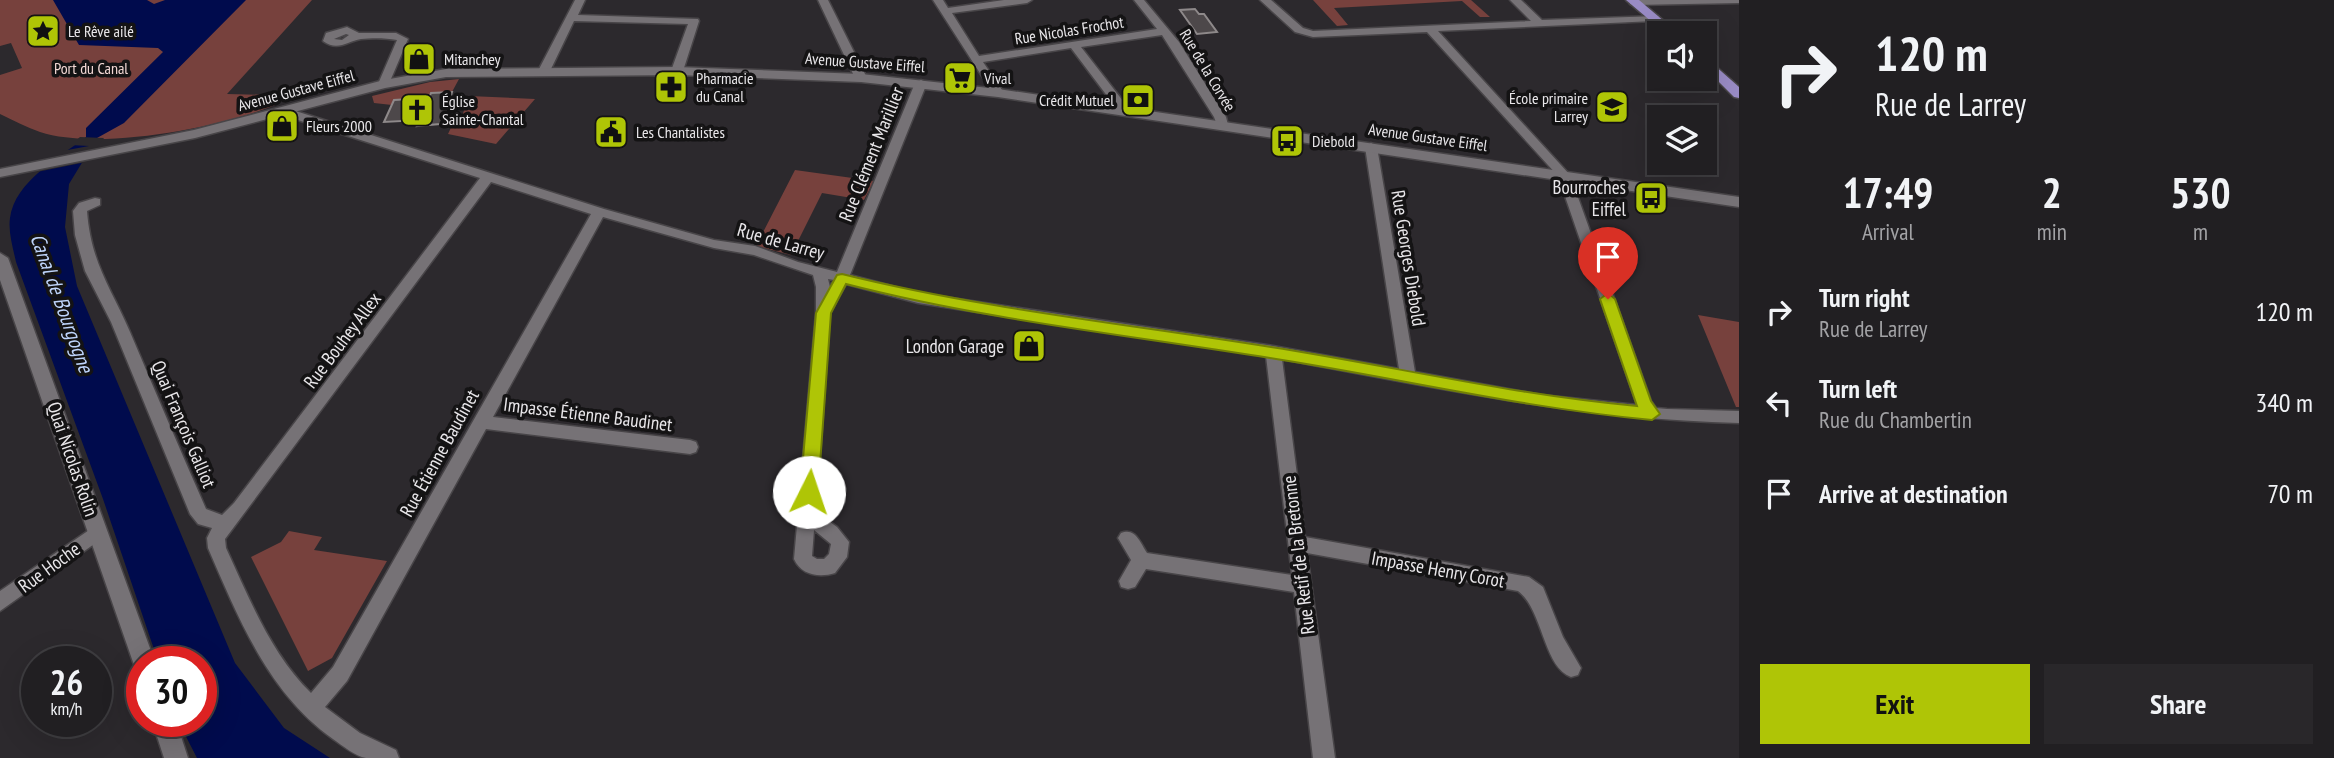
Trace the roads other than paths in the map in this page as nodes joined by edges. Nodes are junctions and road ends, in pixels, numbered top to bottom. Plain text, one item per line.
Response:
1 (580, 0) edge
2 (823, 0) edge
3 (938, 0) edge
4 (1027, 0) edge
5 (1139, 0) edge
6 (1265, 0) edge
7 (1515, 0) edge
8 (1739, 0) edge
9 (1633, 1) edge
10 (946, 11) junction
11 (1654, 18) junction
12 (571, 19) junction
13 (1658, 21) edge
14 (1540, 24) junction
15 (1430, 29) junction
16 (1166, 31) junction
17 (355, 36) dead end
18 (1074, 45) junction
19 (978, 59) junction
20 (544, 71) junction
21 (677, 71) junction
22 (1717, 73) edge
23 (861, 78) junction
24 (921, 83) junction
25 (384, 84) junction
26 (998, 93) junction
27 (1739, 94) edge
28 (1117, 110) junction
29 (283, 111) junction
30 (1222, 125) junction
31 (1371, 147) junction
32 (41, 163) junction
33 (0, 165) edge
34 (0, 173) edge
35 (1564, 175) junction
36 (487, 178) junction
37 (0, 185) edge
38 (94, 202) dead end
39 (1739, 202) edge
40 (599, 212) junction
41 (0, 258) edge
42 (819, 272) junction
43 (842, 278) junction
44 (823, 313) junction
45 (1273, 352) junction
46 (1408, 376) junction
47 (1652, 414) junction
48 (1739, 417) edge
49 (481, 422) junction
50 (690, 447) dead end
51 (807, 516) dead end
52 (225, 523) junction
53 (98, 532) junction
54 (1127, 538) dead end
55 (1298, 544) junction
56 (1141, 560) junction
57 (1128, 581) dead end
58 (1301, 585) junction
59 (0, 603) edge
60 (138, 646) edge
61 (1571, 668) dead end
62 (309, 708) junction
63 (169, 737) edge
64 (176, 758) edge
65 (388, 758) edge
66 (1324, 758) edge

1 - 12 street
2 - 23 street
3 - 10 street
4 - 10 street
5 - 16 street, Rue de la Corvée
6 - 15 street
7 - 14 street
8 - 9 street
9 - 11 main road
10 - 19 street
11 - 13 main road
11 - 14 street
12 - 20 street
12 - 21 street
14 - 15 street
15 - 35 street
16 - 18 street, Rue Nicolas Frochot
16 - 30 street, Rue de la Corvée
17 - 25 street
18 - 19 street, Rue Nicolas Frochot
18 - 28 street
19 - 26 street
20 - 21 main road, Avenue Gustave Eiffel
20 - 25 main road, Avenue Gustave Eiffel
21 - 23 main road, Avenue Gustave Eiffel
22 - 27 main road
23 - 24 main road, Avenue Gustave Eiffel
24 - 26 main road, Avenue Gustave Eiffel
24 - 43 street, Rue Clément Marillier
25 - 29 main road, Avenue Gustave Eiffel
26 - 28 main road, Avenue Gustave Eiffel
28 - 30 main road, Avenue Gustave Eiffel
29 - 32 main road, Avenue Gustave Eiffel
29 - 36 street, Rue de Larrey
30 - 31 main road, Avenue Gustave Eiffel
31 - 35 main road, Avenue Gustave Eiffel
31 - 46 street, Rue Georges Diebold
32 - 33 main road, Avenue Gustave Eiffel
32 - 34 main road, Avenue Gustave Eiffel
32 - 37 main road
35 - 39 main road, Avenue Gustave Eiffel
35 - 47 street
36 - 40 street, Rue de Larrey
36 - 52 street, Rue Bouhey Allex
38 - 52 street, Quai François Galliot
40 - 42 street, Rue de Larrey
40 - 49 street, Rue Étienne Baudinet
41 - 53 main road, Quai Nicolas Rolin
42 - 43 street, Rue de Larrey
42 - 44 street
43 - 44 street, Rue Clément Marillier
43 - 45 street, Rue de Larrey
44 - 51 street
45 - 46 street, Rue de Larrey
45 - 55 street, Rue Retif de la Bretonne
46 - 47 street, Rue de Larrey
47 - 48 street, Rue de Larrey
49 - 50 street, Impasse Étienne Baudinet
49 - 62 street, Rue Étienne Baudinet
52 - 62 street
53 - 59 street, Rue Hoche
53 - 60 main road, Quai Nicolas Rolin
54 - 56 street
55 - 58 street, Rue Retif de la Bretonne
55 - 61 street, Impasse Henry Corot
56 - 57 street
56 - 58 street
58 - 66 street, Rue Retif de la Bretonne
62 - 65 street
63 - 64 main road

